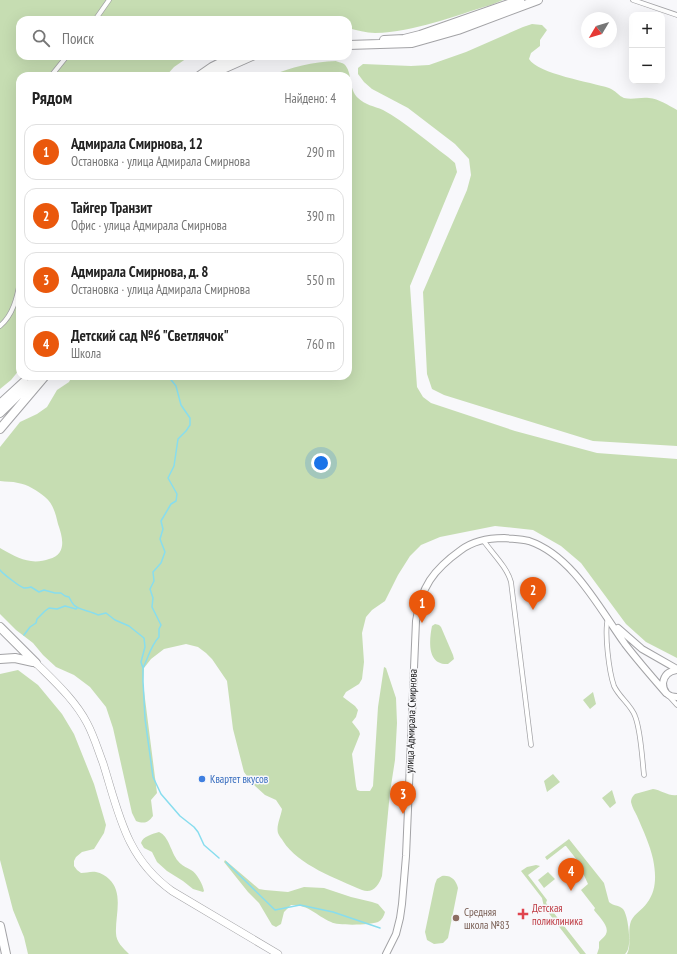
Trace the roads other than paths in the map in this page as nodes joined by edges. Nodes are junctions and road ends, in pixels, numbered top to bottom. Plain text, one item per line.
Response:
1 (109, 0) edge
2 (520, 0) edge
3 (538, 0) edge
4 (633, 0) edge
5 (677, 15) edge
6 (98, 16) edge
7 (352, 40) edge
8 (352, 45) edge
9 (64, 60) edge
10 (226, 60) edge
11 (243, 60) edge
12 (54, 72) edge
13 (205, 72) edge
14 (218, 72) edge
15 (16, 294) edge
16 (0, 326) edge
17 (26, 380) edge
18 (34, 380) edge
19 (43, 380) edge
20 (0, 404) edge
21 (0, 413) edge
22 (0, 429) edge
23 (483, 540) junction
24 (608, 618) junction
25 (0, 628) edge
26 (0, 659) edge
27 (36, 664) junction
28 (677, 670) edge
29 (666, 693) junction
30 (677, 697) edge
31 (677, 705) edge
32 (531, 745) dead end
33 (644, 775) dead end
34 (0, 926) edge
35 (6, 954) edge
36 (278, 954) edge
37 (386, 954) edge

1 - 6 street
2 - 7 highway
3 - 8 highway
4 - 5 street
9 - 12 street
10 - 13 highway
11 - 14 highway
15 - 16 street
17 - 20 highway
18 - 21 highway
19 - 22 highway
23 - 24 street, улица Адмирала Смирнова
23 - 32 street
23 - 37 street, улица Адмирала Смирнова
24 - 28 street
24 - 29 street, улица Адмирала Смирнова
24 - 33 street
25 - 27 highway
26 - 27 highway
27 - 36 main road
28 - 29 street
29 - 30 street
29 - 31 street, улица Адмирала Смирнова
34 - 35 highway

